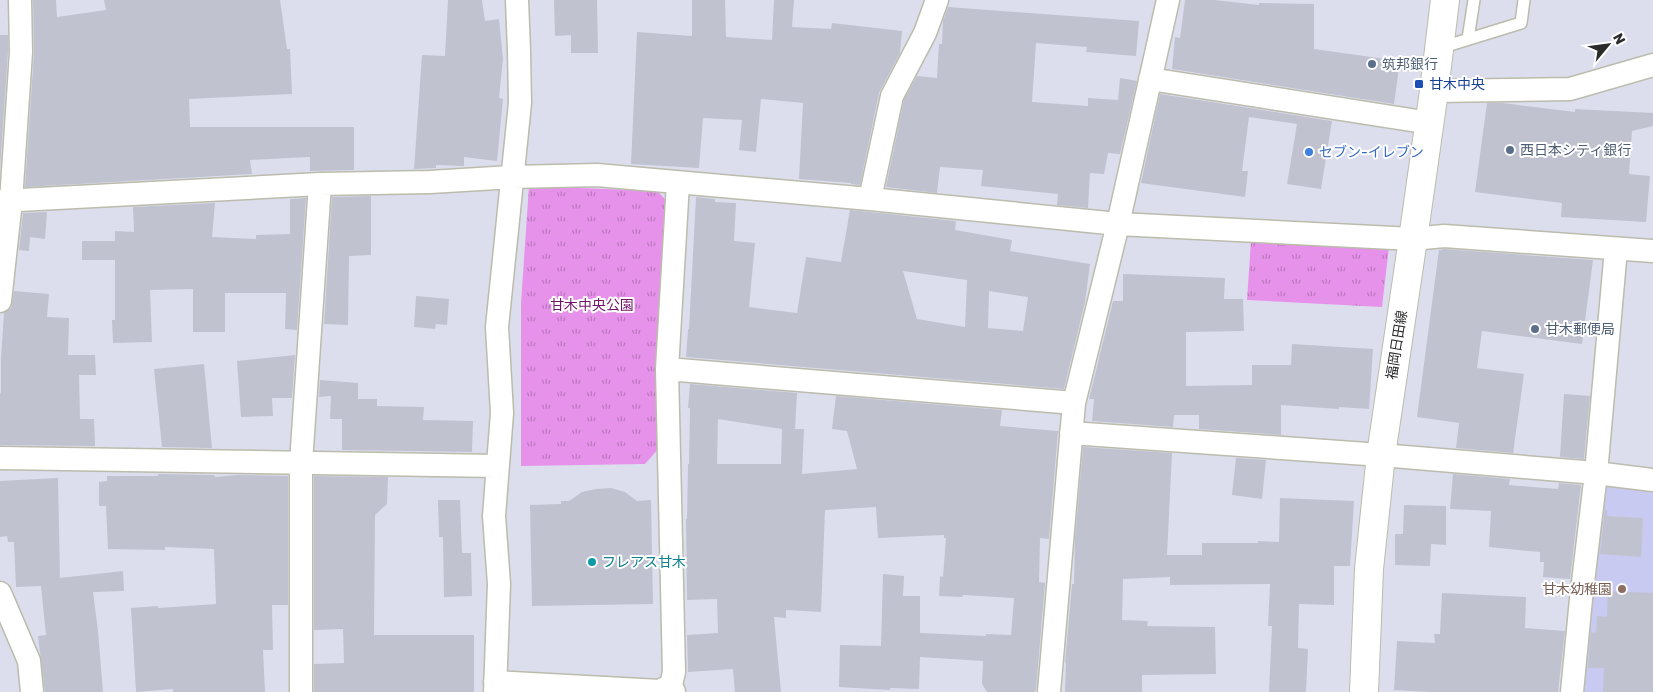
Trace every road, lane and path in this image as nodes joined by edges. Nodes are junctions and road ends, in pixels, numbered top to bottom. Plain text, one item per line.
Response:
1 (20, 0) edge
2 (517, 0) edge
3 (938, 0) edge
4 (1168, 0) edge
5 (1439, 0) edge
6 (1445, 0) edge
7 (1474, 0) edge
8 (1524, 0) edge
9 (1468, 39) junction
10 (1439, 48) junction
11 (1653, 65) edge
12 (1150, 79) junction
13 (1434, 91) junction
14 (1430, 123) junction
15 (512, 177) junction
16 (678, 183) junction
17 (320, 184) junction
18 (870, 199) junction
19 (5, 201) edge
20 (1118, 224) junction
21 (1414, 239) junction
22 (1616, 249) junction
23 (1653, 251) edge
24 (0, 300) edge
25 (666, 369) junction
26 (1074, 403) junction
27 (1071, 434) junction
28 (1381, 455) junction
29 (0, 458) edge
30 (301, 463) junction
31 (497, 466) junction
32 (1596, 473) junction
33 (1653, 480) edge
34 (0, 594) edge
35 (495, 687) edge
36 (673, 688) edge
37 (32, 692) edge
38 (301, 692) edge
39 (1049, 692) edge
40 (1364, 692) edge
41 (1572, 692) edge

1 - 19 street
2 - 15 street
3 - 18 street
4 - 12 street
5 - 6 street
6 - 10 main road, 福岡日田線
7 - 9 lane
8 - 9 lane
9 - 10 lane
10 - 13 main road, 福岡日田線
11 - 13 street
12 - 14 street
12 - 20 street
13 - 14 main road, 福岡日田線
14 - 21 main road, 福岡日田線
15 - 16 street
15 - 17 street
15 - 31 street
16 - 18 street
16 - 25 street
17 - 19 street
17 - 30 street
18 - 20 street
19 - 24 street
20 - 21 street
20 - 26 street
21 - 22 street
21 - 28 main road, 福岡日田線
22 - 23 street
22 - 32 street
25 - 26 street
25 - 36 street
26 - 27 street
27 - 28 street
27 - 39 street
28 - 32 street
28 - 40 main road, 福岡日田線
29 - 30 street
30 - 31 street
30 - 38 street
31 - 35 street
32 - 33 street
32 - 41 street
34 - 37 street
35 - 36 street

